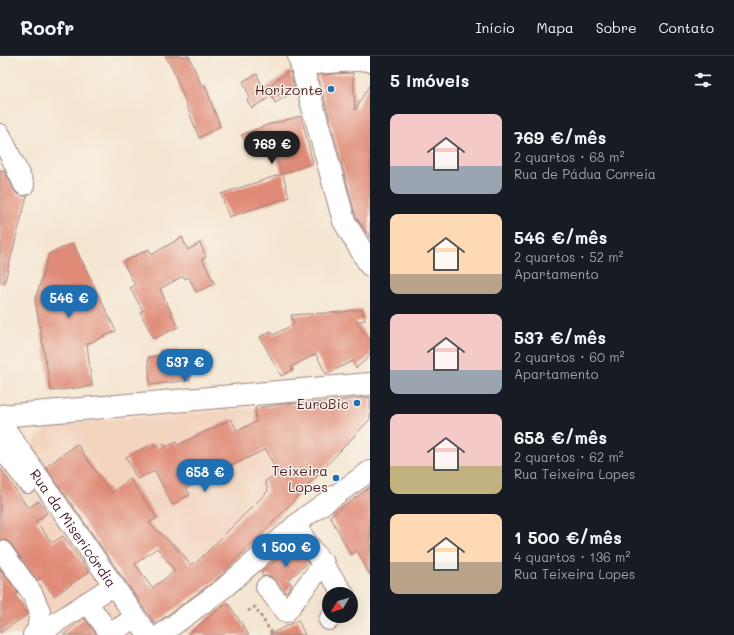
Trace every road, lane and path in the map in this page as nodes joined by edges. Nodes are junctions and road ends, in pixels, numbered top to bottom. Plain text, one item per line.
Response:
1 (300, 60) edge
2 (370, 62) edge
3 (0, 134) edge
4 (24, 185) dead end
5 (370, 265) edge
6 (370, 384) edge
7 (0, 416) edge
8 (0, 421) edge
9 (0, 446) edge
10 (370, 471) edge
11 (295, 525) junction
12 (2, 551) dead end
13 (324, 563) junction
14 (339, 587) edge
15 (110, 588) junction
16 (266, 588) dead end
17 (87, 602) junction
18 (248, 611) dead end
19 (128, 622) dead end
20 (35, 634) edge
21 (148, 635) edge
22 (160, 635) edge
23 (274, 635) edge

1 - 2 street
1 - 5 main road
3 - 4 street
6 - 7 main road
8 - 15 street, Rua da Misericórdia
9 - 15 street
10 - 11 street
11 - 13 street
11 - 22 street
12 - 20 street
13 - 14 street
13 - 16 street
15 - 17 street
15 - 21 street, Rua da Misericórdia
17 - 19 street
17 - 20 street
18 - 23 path

